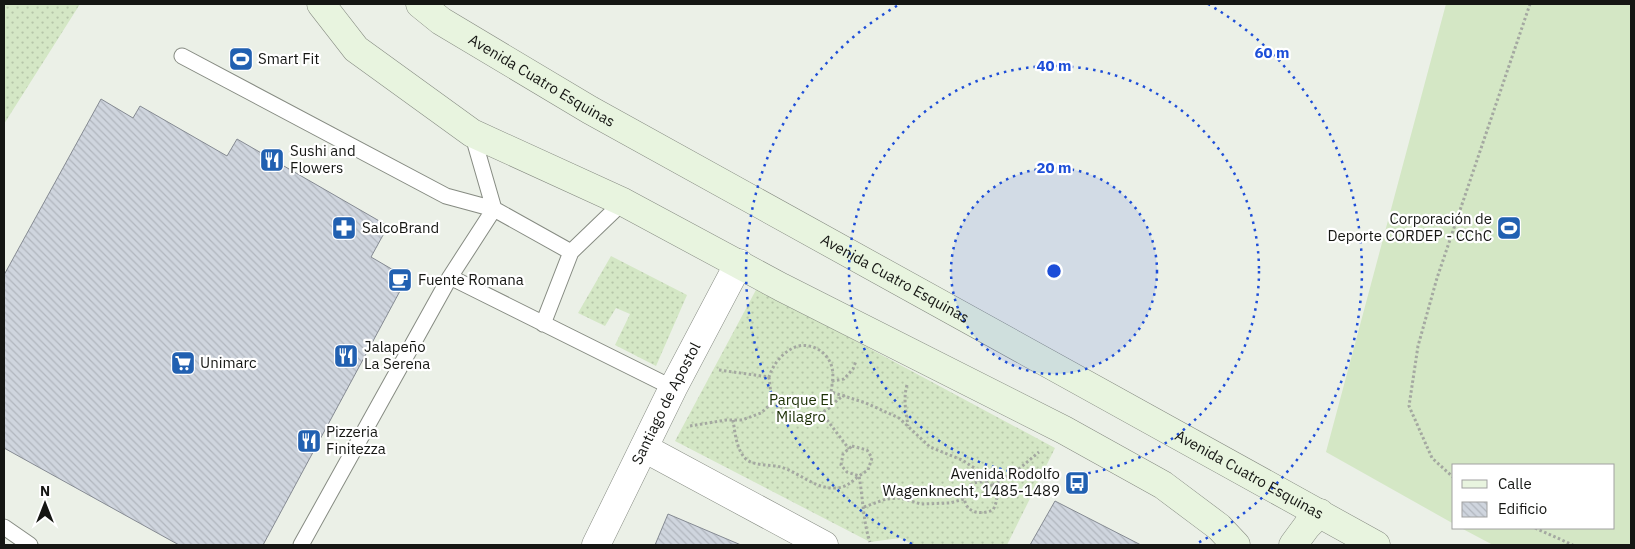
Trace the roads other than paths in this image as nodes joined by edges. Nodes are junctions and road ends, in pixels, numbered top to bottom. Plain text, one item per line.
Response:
1 (321, 4) edge
2 (420, 4) edge
3 (182, 56) dead end
4 (472, 133) junction
5 (622, 202) junction
6 (494, 209) junction
7 (571, 252) junction
8 (738, 263) junction
9 (450, 277) junction
10 (543, 324) junction
11 (673, 388) junction
12 (644, 448) junction
13 (1320, 513) junction
14 (4, 527) edge
15 (30, 545) edge
16 (302, 545) edge
17 (596, 545) edge
18 (824, 545) edge
19 (1236, 545) edge
20 (1293, 545) edge
21 (1376, 545) edge

1 - 4 main road
2 - 13 main road, Avenida Cuatro Esquinas
3 - 6 lane
4 - 5 main road
4 - 6 lane
5 - 7 lane
5 - 8 main road
6 - 7 lane
6 - 9 lane
7 - 10 lane
8 - 11 street, Santiago de Apostol
8 - 19 main road
9 - 10 lane
9 - 16 lane
10 - 11 lane
11 - 12 street, Santiago de Apostol
12 - 17 street, Santiago de Apostol
12 - 18 street
13 - 20 main road
13 - 21 main road, Avenida Cuatro Esquinas
14 - 15 lane

